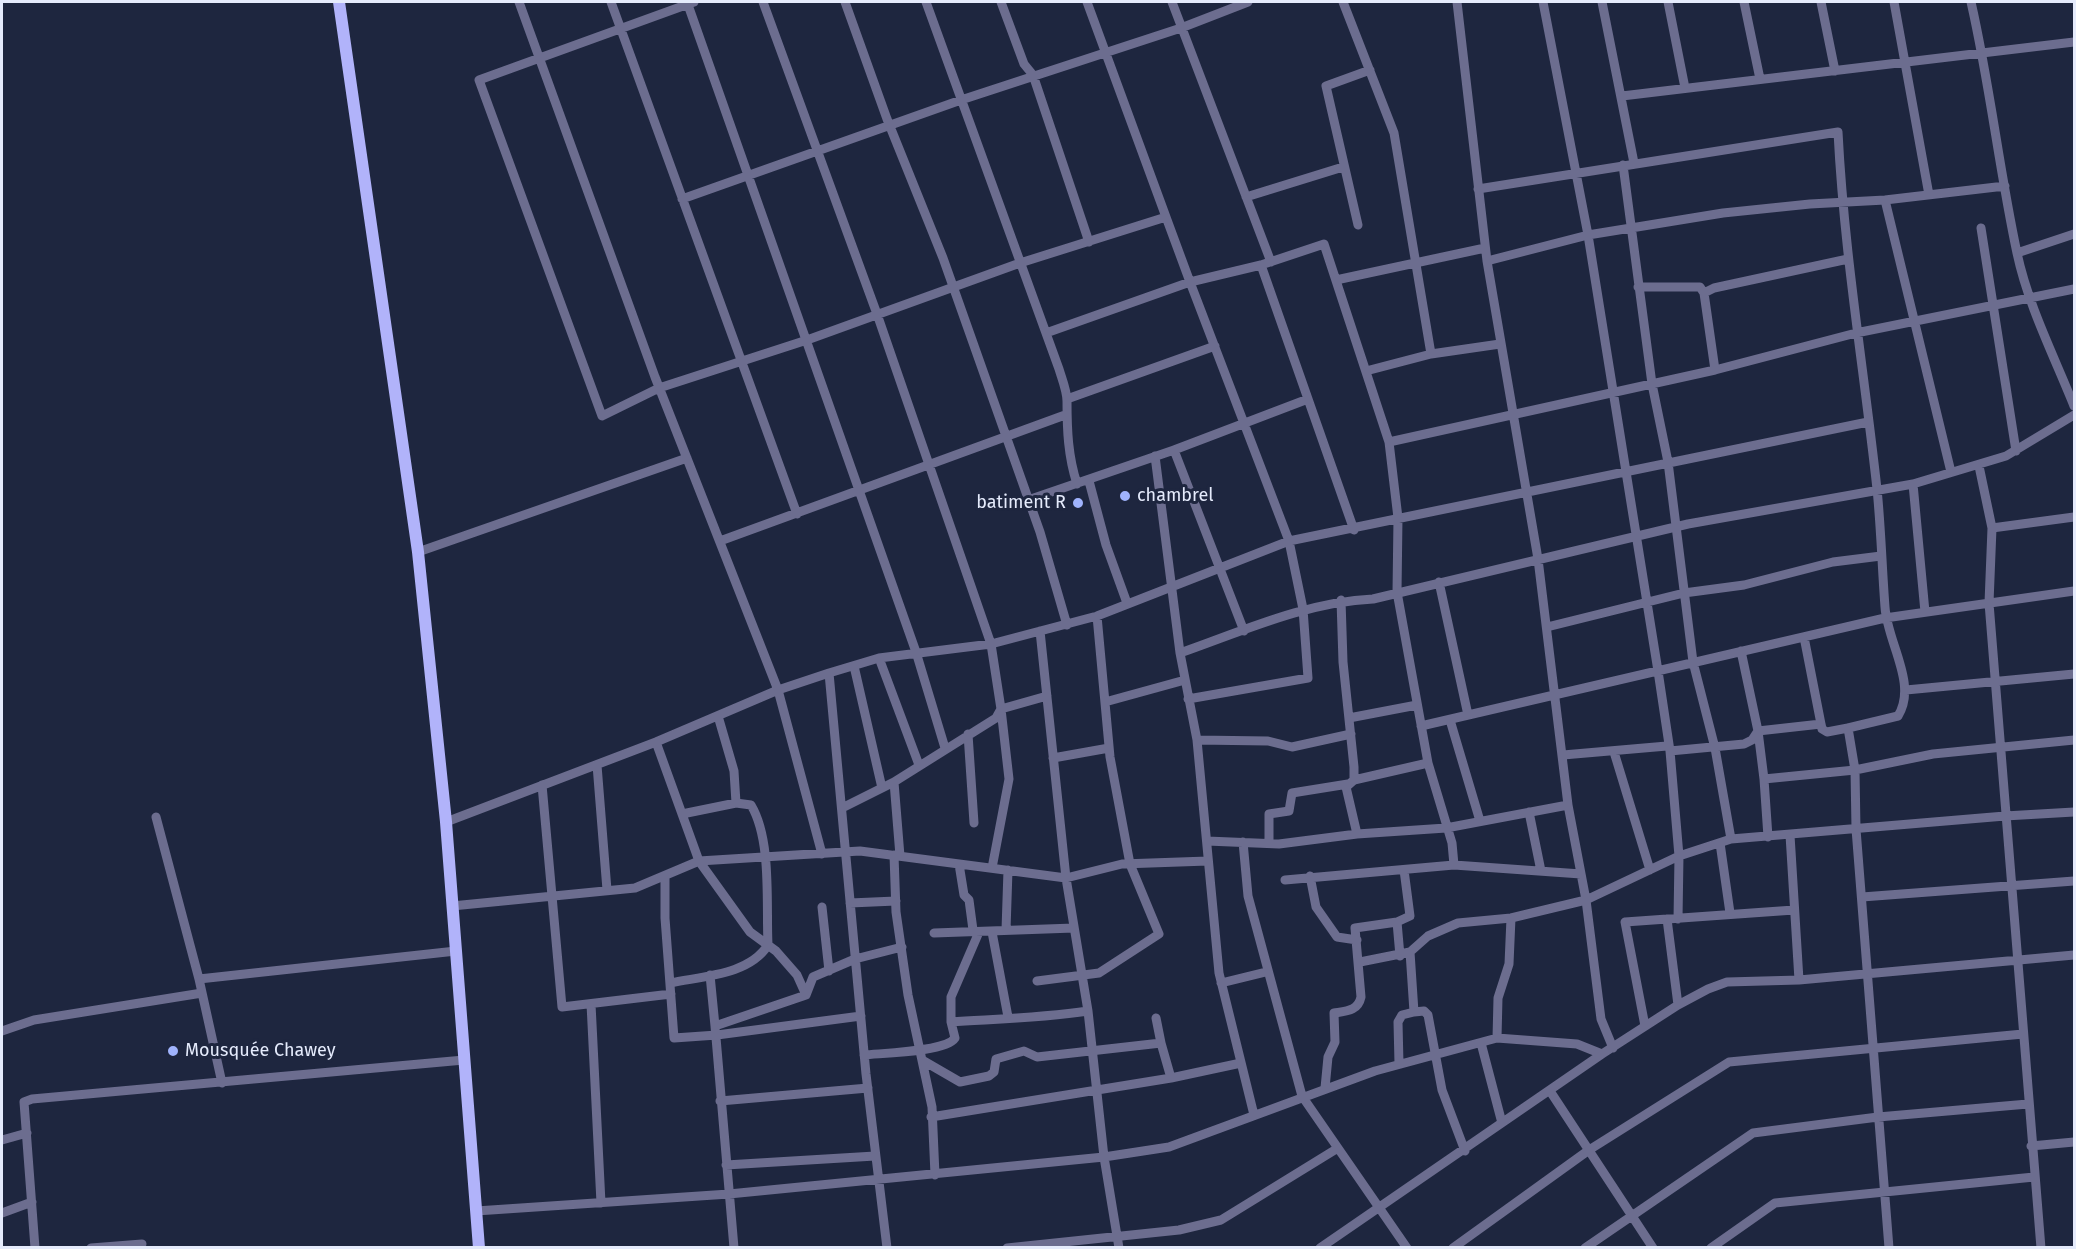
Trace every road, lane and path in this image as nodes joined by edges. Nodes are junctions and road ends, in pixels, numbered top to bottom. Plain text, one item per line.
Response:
1 (339, 2) edge
2 (519, 2) edge
3 (611, 2) edge
4 (690, 2) edge
5 (763, 2) edge
6 (845, 2) edge
7 (926, 2) edge
8 (1001, 2) edge
9 (1088, 2) edge
10 (1172, 2) edge
11 (1248, 2) edge
12 (1343, 2) edge
13 (1457, 2) edge
14 (1543, 2) edge
15 (1602, 2) edge
16 (1668, 2) edge
17 (1744, 2) edge
18 (1821, 2) edge
19 (1894, 2) edge
20 (1971, 2) edge
21 (1181, 28) junction
22 (621, 29) junction
23 (2074, 42) edge
24 (1104, 53) junction
25 (1983, 54) junction
26 (540, 59) junction
27 (1907, 63) junction
28 (1370, 70) junction
29 (1835, 71) junction
30 (1033, 75) junction
31 (1760, 79) junction
32 (1685, 88) junction
33 (1622, 96) junction
34 (961, 100) junction
35 (890, 126) junction
36 (817, 153) junction
37 (1634, 163) junction
38 (1623, 165) junction
39 (1343, 167) junction
40 (1577, 172) junction
41 (749, 176) junction
42 (2006, 186) junction
43 (1478, 189) junction
44 (1929, 195) junction
45 (1246, 196) junction
46 (682, 199) junction
47 (1885, 200) junction
48 (1841, 203) junction
49 (1166, 217) junction
50 (1358, 225) dead end
51 (1981, 228) dead end
52 (1631, 229) junction
53 (2074, 234) edge
54 (1588, 236) junction
55 (1089, 242) junction
56 (1485, 248) junction
57 (2017, 253) junction
58 (1848, 259) junction
59 (1487, 261) junction
60 (1416, 262) junction
61 (1020, 264) junction
62 (1266, 264) junction
63 (1336, 280) junction
64 (1190, 282) junction
65 (1638, 287) junction
66 (953, 288) junction
67 (2074, 289) edge
68 (1704, 293) junction
69 (2030, 297) junction
70 (1994, 305) junction
71 (877, 314) junction
72 (1915, 321) junction
73 (1046, 333) junction
74 (1857, 333) junction
75 (807, 340) junction
76 (1500, 344) junction
77 (1215, 346) junction
78 (1431, 354) junction
79 (741, 361) junction
80 (1715, 370) junction
81 (1366, 371) junction
82 (1652, 384) junction
83 (659, 388) junction
84 (1613, 393) junction
85 (1067, 399) junction
86 (1308, 399) junction
87 (2074, 406) edge
88 (1065, 415) junction
89 (1512, 415) junction
90 (2074, 415) edge
91 (1868, 422) junction
92 (1243, 424) junction
93 (1005, 437) junction
94 (1389, 442) junction
95 (1174, 450) junction
96 (2016, 452) junction
97 (1155, 456) junction
98 (687, 458) junction
99 (1668, 462) junction
100 (929, 466) junction
101 (1979, 466) junction
102 (1627, 471) junction
103 (1951, 472) junction
104 (1089, 481) junction
105 (1077, 484) junction
106 (1913, 484) junction
107 (1877, 490) junction
108 (860, 491) junction
109 (1526, 491) junction
110 (1028, 500) junction
111 (797, 514) junction
112 (1398, 518) junction
113 (2074, 518) edge
114 (1676, 526) junction
115 (1992, 528) junction
116 (1354, 530) junction
117 (1638, 536) junction
118 (720, 541) junction
119 (1289, 541) junction
120 (418, 552) junction
121 (1881, 555) junction
122 (1538, 559) junction
123 (1221, 567) junction
124 (1439, 582) junction
125 (1172, 585) junction
126 (2074, 591) edge
127 (1397, 592) junction
128 (1683, 592) junction
129 (1341, 600) junction
130 (1127, 603) junction
131 (1648, 603) junction
132 (1989, 603) junction
133 (1304, 609) junction
134 (1925, 612) junction
135 (1097, 616) junction
136 (1885, 618) junction
137 (1067, 625) junction
138 (1547, 627) junction
139 (1040, 631) junction
140 (1244, 631) junction
141 (1804, 637) junction
142 (991, 644) junction
143 (1741, 651) junction
144 (916, 652) junction
145 (1180, 653) junction
146 (879, 658) junction
147 (1693, 662) junction
148 (854, 666) junction
149 (1658, 670) junction
150 (829, 673) junction
151 (2074, 675) edge
152 (1185, 680) junction
153 (1995, 684) junction
154 (778, 690) junction
155 (1906, 690) junction
156 (1556, 694) junction
157 (1047, 696) junction
158 (1188, 699) junction
159 (1105, 702) junction
160 (1416, 705) junction
161 (1001, 709) junction
162 (1468, 715) junction
163 (718, 716) junction
164 (1349, 718) junction
165 (1450, 720) junction
166 (1821, 724) junction
167 (1421, 726) junction
168 (1848, 728) junction
169 (1758, 731) junction
170 (968, 734) junction
171 (1351, 734) junction
172 (1197, 740) junction
173 (2074, 740) edge
174 (656, 742) junction
175 (2000, 747) junction
176 (945, 748) junction
177 (1109, 748) junction
178 (1668, 748) junction
179 (1715, 748) junction
180 (1614, 752) junction
181 (1563, 755) junction
182 (1053, 758) junction
183 (1428, 763) junction
184 (597, 765) junction
185 (919, 765) junction
186 (1855, 770) junction
187 (1764, 780) junction
188 (894, 782) junction
189 (1351, 782) junction
190 (542, 785) junction
191 (882, 788) junction
192 (736, 803) junction
193 (1569, 805) junction
194 (842, 808) junction
195 (1529, 812) junction
196 (2074, 812) edge
197 (682, 814) junction
198 (2005, 816) junction
199 (156, 817) dead end
200 (1480, 821) junction
201 (446, 822) junction
202 (974, 823) dead end
203 (1446, 828) junction
204 (1856, 830) junction
205 (1357, 834) junction
206 (1790, 835) junction
207 (1768, 837) junction
208 (1731, 839) junction
209 (1207, 841) junction
210 (1243, 842) junction
211 (1269, 843) junction
212 (1720, 843) junction
213 (846, 852) junction
214 (822, 854) junction
215 (897, 856) junction
216 (1679, 856) junction
217 (765, 857) junction
218 (699, 861) junction
219 (1208, 861) junction
220 (959, 864) junction
221 (1130, 864) junction
222 (1454, 865) junction
223 (992, 868) junction
224 (1008, 870) junction
225 (1404, 870) junction
226 (1650, 870) junction
227 (1541, 872) junction
228 (1581, 874) junction
229 (665, 876) junction
230 (1310, 876) junction
231 (1066, 878) junction
232 (1285, 880) dead end
233 (2074, 881) edge
234 (2011, 886) junction
235 (607, 890) junction
236 (551, 896) junction
237 (1862, 897) junction
238 (1586, 900) junction
239 (896, 901) junction
240 (850, 903) junction
241 (452, 906) junction
242 (822, 907) dead end
243 (1794, 910) junction
244 (1730, 913) junction
245 (1510, 918) junction
246 (1667, 919) junction
247 (1678, 919) junction
248 (1397, 922) junction
249 (1074, 928) junction
250 (1006, 930) junction
251 (976, 931) junction
252 (992, 932) junction
253 (934, 933) dead end
254 (1357, 940) junction
255 (768, 945) junction
256 (902, 947) junction
257 (456, 951) junction
258 (1405, 954) junction
259 (2074, 956) edge
260 (855, 959) junction
261 (2016, 960) junction
262 (1360, 962) junction
263 (829, 971) junction
264 (1266, 972) junction
265 (1869, 972) junction
266 (710, 975) junction
267 (1081, 977) junction
268 (199, 979) junction
269 (1799, 980) junction
270 (1037, 981) dead end
271 (670, 983) junction
272 (1221, 983) junction
273 (202, 993) junction
274 (671, 994) junction
275 (806, 995) junction
276 (591, 1004) junction
277 (1678, 1005) junction
278 (1088, 1011) junction
279 (1414, 1012) junction
280 (861, 1016) junction
281 (1008, 1017) junction
282 (1156, 1018) dead end
283 (951, 1022) junction
284 (1645, 1026) junction
285 (2, 1031) edge
286 (716, 1031) junction
287 (2023, 1034) junction
288 (1497, 1038) junction
289 (1161, 1043) junction
290 (1481, 1043) junction
291 (919, 1048) junction
292 (1612, 1048) junction
293 (1874, 1048) junction
294 (1092, 1052) junction
295 (1436, 1053) junction
296 (1602, 1054) junction
297 (864, 1055) junction
298 (464, 1060) junction
299 (922, 1060) junction
300 (1241, 1063) junction
301 (1399, 1064) junction
302 (1170, 1078) junction
303 (222, 1083) junction
304 (868, 1088) junction
305 (1325, 1088) junction
306 (1096, 1090) junction
307 (1550, 1091) junction
308 (1302, 1096) junction
309 (720, 1101) junction
310 (2028, 1104) junction
311 (1254, 1115) junction
312 (932, 1117) junction
313 (1878, 1117) junction
314 (1502, 1123) junction
315 (27, 1133) junction
316 (2, 1140) edge
317 (2074, 1142) edge
318 (2031, 1146) junction
319 (1338, 1148) junction
320 (1589, 1150) junction
321 (1465, 1151) junction
322 (875, 1156) junction
323 (1104, 1157) junction
324 (726, 1165) junction
325 (935, 1175) junction
326 (2034, 1177) junction
327 (880, 1180) junction
328 (1883, 1193) junction
329 (729, 1194) junction
330 (32, 1202) junction
331 (601, 1203) junction
332 (1380, 1209) junction
333 (476, 1211) junction
334 (2, 1213) edge
335 (1631, 1214) junction
336 (1117, 1236) junction
337 (142, 1244) dead end
338 (35, 1248) edge
339 (91, 1248) edge
340 (479, 1248) edge
341 (734, 1248) edge
342 (887, 1248) edge
343 (1007, 1248) edge
344 (1119, 1248) edge
345 (1320, 1248) edge
346 (1407, 1248) edge
347 (1453, 1248) edge
348 (1585, 1248) edge
349 (1653, 1248) edge
350 (1711, 1248) edge
351 (1889, 1248) edge
352 (2041, 1248) edge

1 - 120 main road
2 - 26 street
3 - 22 street
4 - 22 street
4 - 41 street
5 - 36 street
6 - 35 street
7 - 34 street
8 - 30 street
9 - 24 street
10 - 21 street
11 - 21 street
12 - 28 street
13 - 43 street
14 - 40 street
15 - 33 street
16 - 32 street
17 - 31 street
18 - 29 street
19 - 27 street
20 - 25 street
21 - 24 street
21 - 45 street
22 - 26 street
22 - 46 street
23 - 25 street
24 - 30 street
24 - 49 street
25 - 27 street
25 - 42 street
26 - 83 street
26 - 83 street
27 - 29 street
27 - 44 street
28 - 39 street
28 - 60 street
29 - 31 street
30 - 34 street
30 - 55 street
31 - 32 street
32 - 33 street
33 - 37 street
34 - 35 street
34 - 61 street
35 - 36 street
35 - 66 street
36 - 41 street
36 - 71 street
37 - 38 street
37 - 48 street
38 - 40 street
38 - 52 street
39 - 45 street
39 - 50 street
40 - 43 street
40 - 54 street
41 - 46 street
41 - 75 street
42 - 44 street
42 - 57 street
43 - 56 street
44 - 47 street
45 - 62 street
46 - 79 street
47 - 48 street
47 - 72 street
48 - 52 street
48 - 58 street
49 - 55 street
49 - 64 street
51 - 70 street
52 - 54 street
52 - 65 street
53 - 57 street
54 - 59 street
54 - 84 street
55 - 61 street
56 - 59 street
56 - 60 street
57 - 69 street
58 - 68 street
58 - 74 street
59 - 76 street
60 - 63 street
60 - 78 street
61 - 66 street
61 - 73 street
62 - 63 street
62 - 64 street
62 - 86 street
63 - 81 street
64 - 73 street
64 - 77 street
65 - 68 street
65 - 82 street
66 - 71 street
66 - 93 street
67 - 69 street
68 - 80 street
69 - 70 street
69 - 87 street
70 - 72 street
70 - 96 street
71 - 75 street
71 - 100 street
72 - 74 street
72 - 103 street
73 - 85 street
74 - 80 street
74 - 91 street
75 - 79 street
75 - 108 street
76 - 78 street
76 - 89 street
77 - 85 street
77 - 92 street
78 - 81 street
79 - 83 street
79 - 111 street
80 - 82 street
81 - 94 street
82 - 84 street
82 - 99 street
83 - 98 street
84 - 89 street
84 - 102 street
85 - 88 street
86 - 92 street
86 - 116 street
88 - 93 street
88 - 105 street
89 - 94 street
89 - 109 street
90 - 96 street
91 - 99 street
91 - 107 street
92 - 95 street
92 - 119 street
93 - 100 street
93 - 110 street
94 - 112 street
95 - 97 street
95 - 123 street
96 - 101 street
97 - 104 street
97 - 125 street
98 - 118 street
98 - 120 street
99 - 102 street
99 - 114 street
100 - 108 street
100 - 142 street
101 - 103 street
101 - 115 street
102 - 109 street
102 - 117 street
103 - 106 street
104 - 105 street
104 - 130 street
105 - 110 street
106 - 107 street
106 - 134 street
107 - 114 street
107 - 121 street
108 - 111 street
108 - 144 street
109 - 112 street
109 - 122 street
110 - 137 street
111 - 118 street
112 - 116 street
112 - 127 street
113 - 115 street
114 - 117 street
114 - 128 street
115 - 132 street
116 - 119 street
117 - 122 street
117 - 131 street
118 - 154 street
119 - 123 street
119 - 133 street
120 - 201 main road
121 - 128 street
121 - 136 street
122 - 124 street
122 - 138 street
123 - 125 street
123 - 140 street
124 - 127 street
124 - 162 street
125 - 130 street
125 - 145 street
126 - 132 street
127 - 129 street
127 - 160 street
128 - 131 street
128 - 147 street
129 - 133 street
129 - 164 street
130 - 135 street
131 - 138 street
131 - 149 street
132 - 134 street
132 - 153 street
133 - 140 street
133 - 158 street
134 - 136 street
135 - 137 street
135 - 159 street
136 - 141 street
136 - 155 street
137 - 139 street
138 - 156 street
139 - 142 street
139 - 157 street
140 - 145 street
141 - 143 street
141 - 166 street
142 - 144 street
142 - 161 street
143 - 147 street
143 - 169 street
144 - 146 street
144 - 176 street
145 - 152 street
146 - 148 street
146 - 185 street
147 - 149 street
147 - 179 street
148 - 150 street
148 - 191 street
149 - 156 street
149 - 178 street
150 - 154 street
150 - 194 street
151 - 153 street
152 - 158 street
152 - 159 street
153 - 155 street
153 - 175 street
154 - 163 street
154 - 214 street
155 - 168 street
156 - 162 street
156 - 181 street
157 - 161 street
157 - 182 street
158 - 172 street
159 - 177 street
160 - 164 street
160 - 167 street
161 - 170 street
161 - 223 street
162 - 165 street
163 - 174 street
163 - 192 street
164 - 171 street
165 - 167 street
165 - 200 street
166 - 168 street
166 - 169 street
167 - 183 street
168 - 186 street
169 - 179 street
169 - 187 street
170 - 176 street
170 - 202 street
171 - 172 street
171 - 189 street
172 - 209 street
173 - 175 street
174 - 184 street
174 - 197 street
175 - 186 street
175 - 198 street
176 - 185 street
177 - 182 street
177 - 221 street
178 - 179 street
178 - 180 street
178 - 216 street
179 - 208 street
180 - 181 street
180 - 226 street
181 - 193 street
182 - 231 street
183 - 189 street
183 - 203 street
184 - 190 street
184 - 235 street
185 - 188 street
186 - 187 street
186 - 204 street
187 - 207 street
188 - 191 street
188 - 215 street
189 - 205 street
189 - 211 street
190 - 201 street
190 - 236 street
191 - 194 street
192 - 197 street
192 - 217 street
193 - 195 street
193 - 228 street
194 - 213 street
195 - 200 street
195 - 227 street
196 - 198 street
197 - 218 street
198 - 204 street
198 - 234 street
199 - 268 street
200 - 203 street
201 - 241 main road
203 - 205 street
203 - 222 street
204 - 206 street
204 - 237 street
205 - 211 street
206 - 207 street
206 - 243 street
207 - 208 street
208 - 212 street
209 - 210 street
209 - 219 street
210 - 211 street
210 - 264 street
212 - 216 street
212 - 244 street
213 - 214 street
213 - 215 street
213 - 240 street
214 - 217 street
215 - 220 street
215 - 239 street
216 - 226 street
216 - 247 street
217 - 218 street
217 - 255 street
218 - 229 street
218 - 255 street
219 - 221 street
219 - 272 street
220 - 223 street
220 - 251 street
221 - 231 street
221 - 267 street
222 - 225 street
222 - 227 street
223 - 224 street
224 - 231 street
224 - 250 street
225 - 230 street
225 - 248 street
226 - 238 street
227 - 228 street
228 - 238 street
229 - 235 street
229 - 271 street
230 - 232 street
230 - 254 street
231 - 249 street
233 - 234 street
234 - 237 street
234 - 261 street
235 - 236 street
236 - 241 street
236 - 276 street
237 - 265 street
238 - 245 street
238 - 292 street
239 - 240 street
239 - 256 street
240 - 260 street
241 - 257 main road
242 - 263 street
243 - 244 street
243 - 269 street
244 - 247 street
245 - 258 street
245 - 288 street
246 - 247 street
246 - 277 street
246 - 284 street
248 - 254 street
248 - 258 street
249 - 250 street
249 - 267 street
250 - 252 street
251 - 252 street
251 - 253 street
251 - 283 street
252 - 281 street
254 - 262 street
255 - 266 street
255 - 275 street
256 - 260 street
256 - 291 street
257 - 268 street
257 - 298 main road
258 - 262 street
258 - 279 street
259 - 261 street
260 - 263 street
260 - 280 street
261 - 265 street
261 - 287 street
262 - 305 street
263 - 275 street
264 - 272 street
264 - 308 street
265 - 269 street
265 - 293 street
266 - 271 street
266 - 286 street
267 - 270 street
267 - 278 street
268 - 273 street
269 - 277 street
271 - 274 street
272 - 300 street
273 - 285 street
273 - 303 street
274 - 276 street
274 - 286 street
275 - 286 street
276 - 331 street
277 - 284 street
278 - 281 street
278 - 294 street
279 - 295 street
279 - 301 street
280 - 286 street
280 - 297 street
281 - 283 street
282 - 289 street
283 - 291 street
284 - 292 street
286 - 309 street
287 - 293 street
287 - 310 street
288 - 290 street
288 - 296 street
289 - 294 street
289 - 302 street
290 - 295 street
290 - 314 street
291 - 297 street
291 - 299 street
292 - 296 street
293 - 313 street
293 - 320 street
294 - 299 street
294 - 306 street
295 - 301 street
295 - 321 street
296 - 307 street
297 - 304 street
298 - 303 street
298 - 333 main road
299 - 312 street
300 - 302 street
300 - 311 street
301 - 305 street
302 - 306 street
303 - 315 street
304 - 309 street
304 - 322 street
305 - 308 street
306 - 312 street
306 - 323 street
307 - 314 street
307 - 320 street
308 - 311 street
308 - 319 street
309 - 324 street
310 - 313 street
310 - 318 street
311 - 323 street
312 - 325 street
313 - 328 street
313 - 335 street
314 - 321 street
315 - 316 street
315 - 330 street
317 - 318 street
318 - 326 street
319 - 332 street
319 - 336 street
320 - 335 street
320 - 347 street
321 - 332 street
322 - 324 street
322 - 327 street
323 - 325 street
323 - 336 street
324 - 329 street
325 - 327 street
326 - 328 street
326 - 352 street
327 - 329 street
327 - 342 street
328 - 350 street
328 - 351 street
329 - 331 street
329 - 341 street
330 - 334 street
330 - 338 street
331 - 333 street
332 - 345 street
332 - 346 street
333 - 340 main road
335 - 348 street
335 - 349 street
336 - 343 street
336 - 344 street
337 - 339 street

